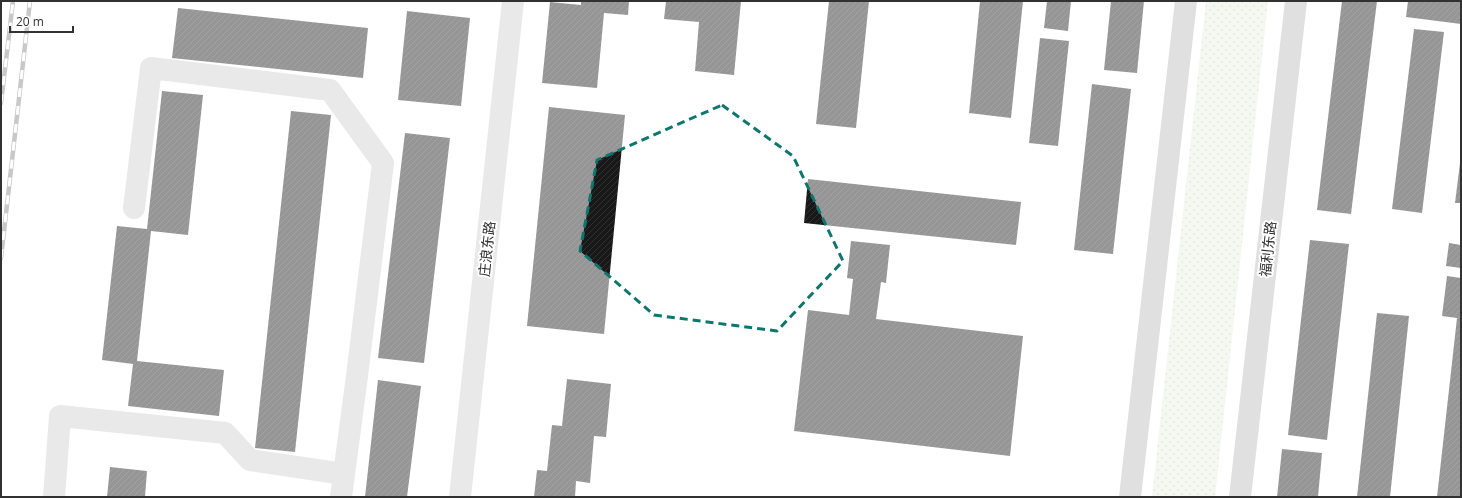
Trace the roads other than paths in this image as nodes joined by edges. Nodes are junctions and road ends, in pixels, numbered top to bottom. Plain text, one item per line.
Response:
1 (513, 1) edge
2 (1186, 1) edge
3 (1296, 1) edge
4 (134, 208) dead end
5 (344, 474) junction
6 (54, 497) edge
7 (341, 497) edge
8 (460, 497) edge
9 (1130, 497) edge
10 (1240, 497) edge

1 - 8 street, 庄浪东路
2 - 9 main road
3 - 10 main road, 福利东路
4 - 5 street
5 - 6 street
5 - 7 street

